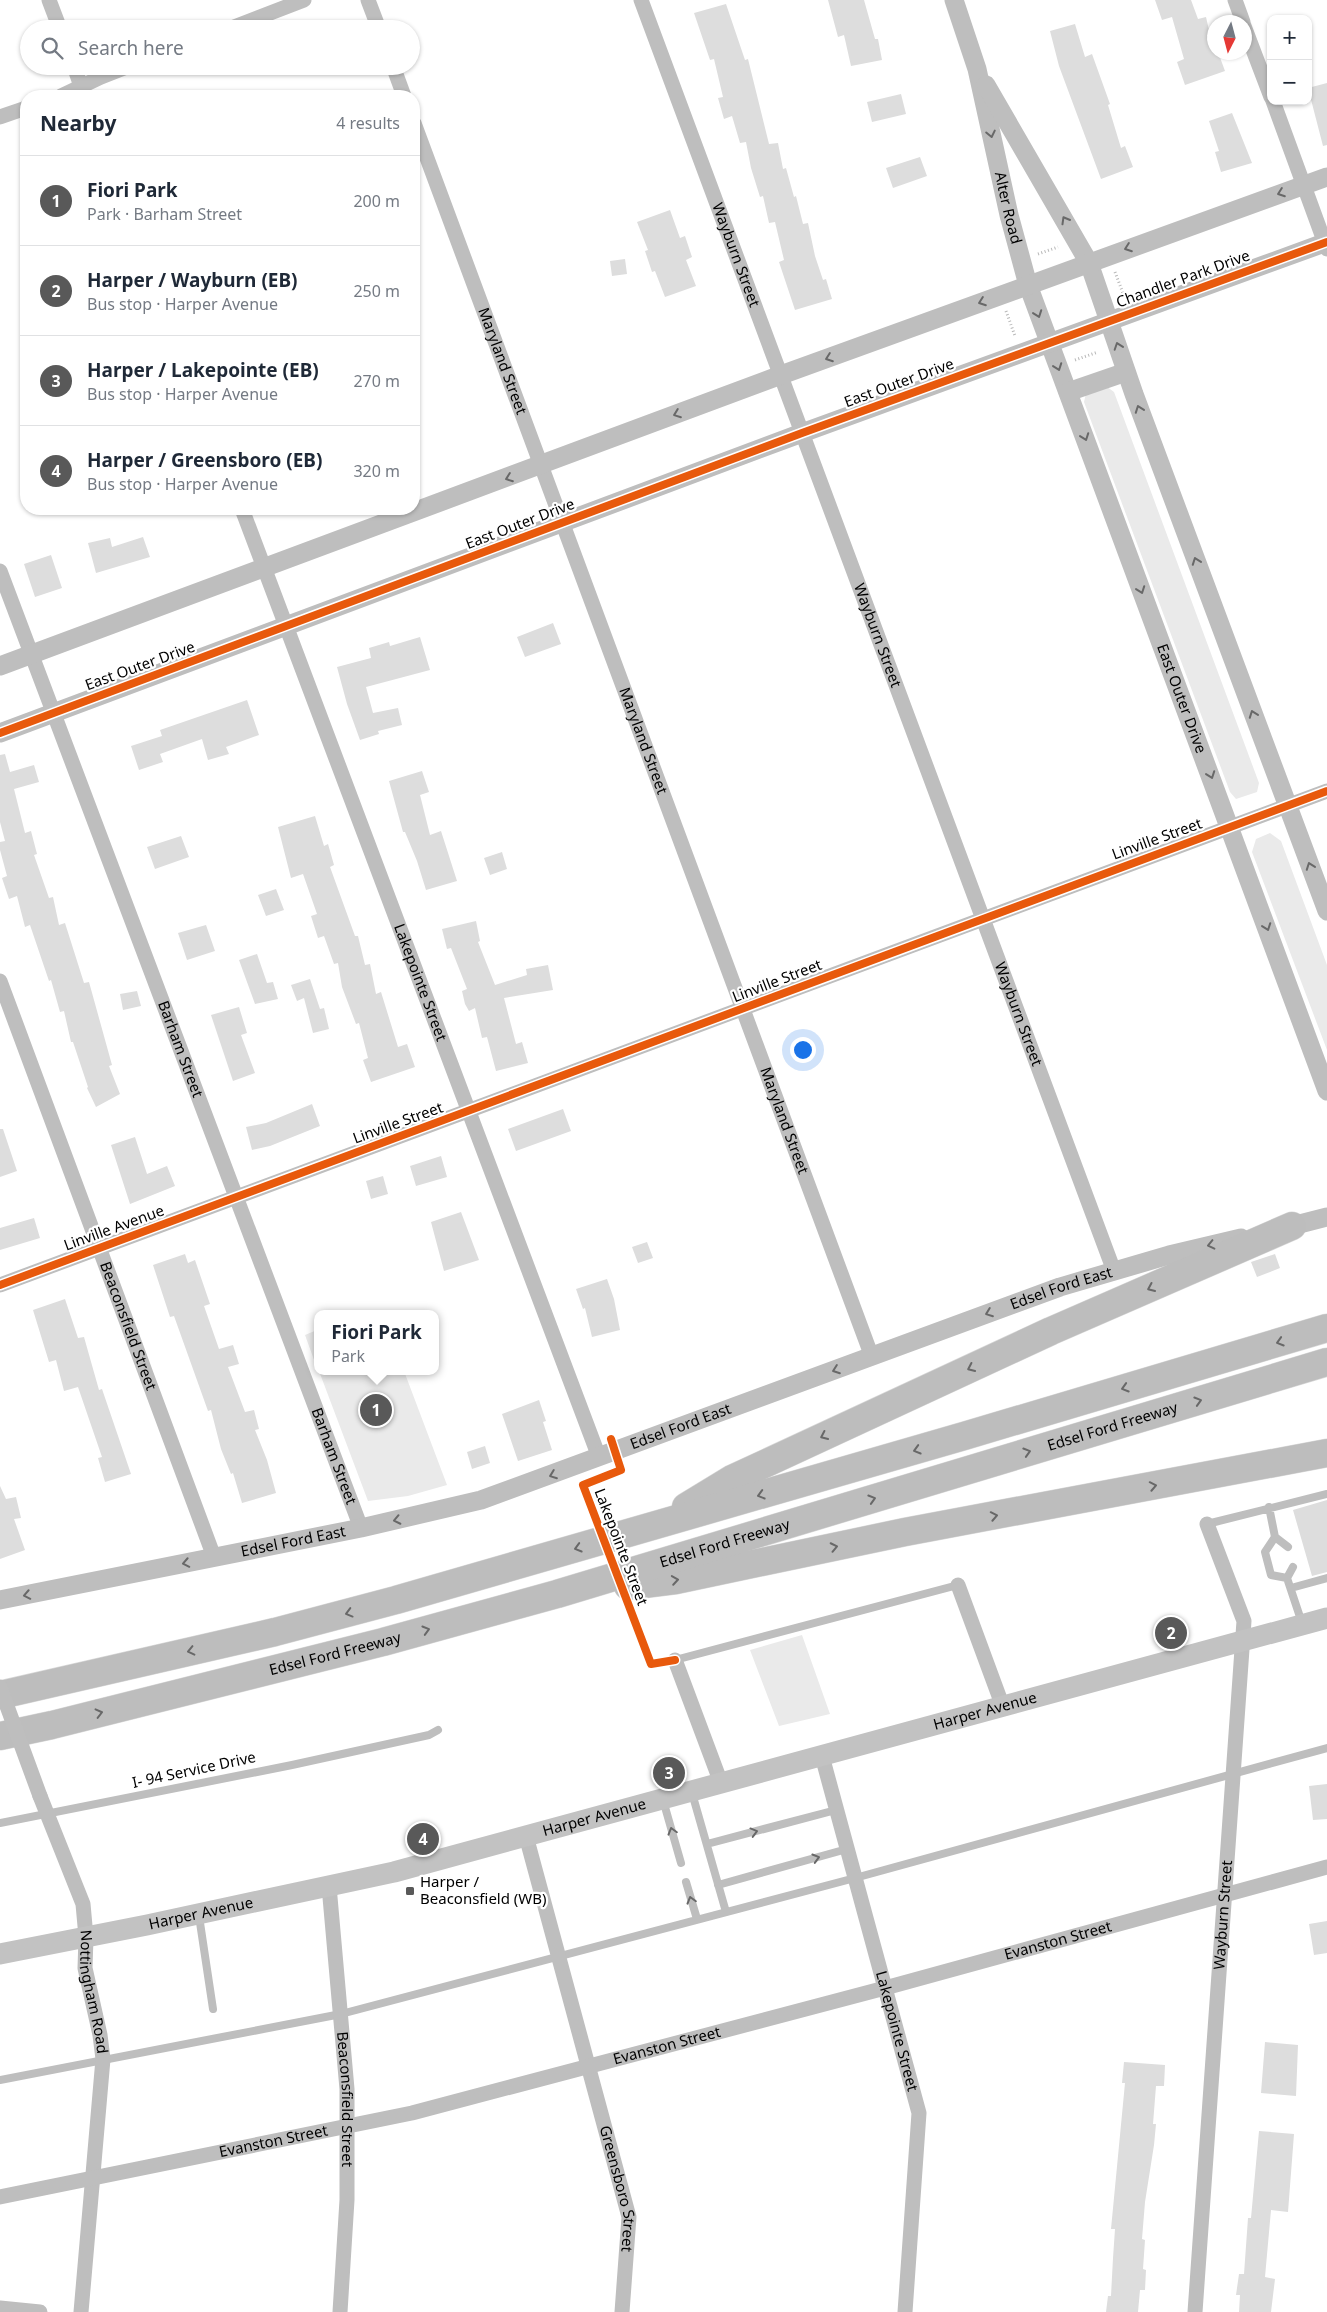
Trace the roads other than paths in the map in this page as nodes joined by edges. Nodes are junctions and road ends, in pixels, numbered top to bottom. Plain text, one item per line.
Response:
1 (49, 0) edge
2 (304, 0) edge
3 (368, 0) edge
4 (641, 0) edge
5 (954, 0) edge
6 (1235, 0) edge
7 (1241, 15) edge
8 (57, 20) edge
9 (252, 20) edge
10 (376, 20) edge
11 (1252, 45) edge
12 (977, 69) junction
13 (77, 75) edge
14 (105, 75) edge
15 (396, 75) edge
16 (1267, 85) edge
17 (82, 90) edge
18 (85, 90) edge
19 (402, 90) edge
20 (1273, 105) edge
21 (20, 110) edge
22 (0, 117) edge
23 (420, 139) edge
24 (1327, 176) edge
25 (1303, 185) junction
26 (1326, 245) edge
27 (1089, 263) junction
28 (1028, 285) junction
29 (1109, 321) junction
30 (1049, 343) junction
31 (1126, 372) junction
32 (781, 376) junction
33 (1068, 392) junction
34 (802, 433) junction
35 (541, 466) junction
36 (420, 511) edge
37 (244, 515) edge
38 (408, 515) edge
39 (562, 523) junction
40 (265, 568) junction
41 (0, 571) edge
42 (286, 626) junction
43 (32, 654) junction
44 (0, 666) edge
45 (54, 712) junction
46 (0, 732) edge
47 (1327, 791) edge
48 (1288, 806) junction
49 (1230, 827) junction
50 (1327, 912) edge
51 (982, 918) junction
52 (0, 981) edge
53 (743, 1008) junction
54 (1327, 1092) edge
55 (469, 1112) junction
56 (238, 1197) junction
57 (1327, 1217) edge
58 (1292, 1226) junction
59 (100, 1248) junction
60 (1114, 1271) junction
61 (0, 1285) edge
62 (1327, 1328) edge
63 (872, 1357) junction
64 (1327, 1362) edge
65 (1327, 1453) edge
66 (598, 1458) junction
67 (1327, 1494) edge
68 (1269, 1508) junction
69 (659, 1524) junction
70 (1207, 1524) joint
71 (361, 1528) junction
72 (1275, 1537) junction
73 (1288, 1547) dead end
74 (214, 1557) junction
75 (1293, 1567) dead end
76 (1287, 1578) junction
77 (1327, 1578) edge
78 (958, 1585) joint
79 (1291, 1588) junction
80 (557, 1594) junction
81 (0, 1600) edge
82 (1327, 1618) edge
83 (1302, 1625) junction
84 (1243, 1641) junction
85 (675, 1660) joint
86 (0, 1687) edge
87 (0, 1695) edge
88 (1003, 1706) junction
89 (438, 1730) dead end
90 (0, 1736) edge
91 (1327, 1748) edge
92 (822, 1756) junction
93 (1233, 1773) junction
94 (721, 1783) junction
95 (691, 1791) junction
96 (662, 1799) junction
97 (836, 1810) junction
98 (47, 1814) junction
99 (0, 1823) edge
100 (526, 1836) junction
101 (707, 1844) junction
102 (847, 1849) junction
103 (681, 1863) dead end
104 (1327, 1867) edge
105 (855, 1878) junction
106 (686, 1882) dead end
107 (718, 1885) junction
108 (329, 1886) junction
109 (1224, 1895) junction
110 (726, 1912) junction
111 (198, 1914) junction
112 (697, 1919) junction
113 (86, 1937) junction
114 (0, 1954) edge
115 (558, 1956) junction
116 (885, 1988) junction
117 (213, 2009) dead end
118 (340, 2014) junction
119 (103, 2059) junction
120 (588, 2068) junction
121 (0, 2080) edge
122 (347, 2127) junction
123 (93, 2178) junction
124 (0, 2197) edge
125 (0, 2308) edge
126 (40, 2312) edge
127 (81, 2312) edge
128 (340, 2312) edge
129 (622, 2312) edge
130 (904, 2312) edge
131 (1195, 2312) edge

1 - 8 street
2 - 9 street
3 - 10 street
4 - 32 street, Wayburn Street
5 - 12 street, Alter Road
6 - 7 street
11 - 16 street
27 -> 12 street, Alter Road
12 -> 28 street, Alter Road
13 - 17 street
14 - 18 street
15 - 19 street
20 - 25 street
21 - 22 street
23 - 35 street, Maryland Street
24 - 25 street
25 - 26 street
25 -> 27 street
26 - 29 street, Chandler Park Drive
27 - 28 street
27 - 29 street
28 -> 30 street, Alter Road
28 -> 32 street
29 - 30 street, Chandler Park Drive
31 -> 29 street
30 -> 33 street, East Outer Drive
30 - 34 street, East Outer Drive
31 - 33 street
48 -> 31 street
32 - 34 street, Wayburn Street
32 -> 35 street
33 -> 49 street, East Outer Drive
34 - 39 street, East Outer Drive
34 - 51 street, Wayburn Street
35 -> 36 street
35 - 39 street, Maryland Street
37 - 40 street, Lakepointe Street
38 -> 40 street
39 - 42 street, East Outer Drive
39 - 53 street, Maryland Street
40 - 42 street, Lakepointe Street
40 - 43 street
41 - 43 street, Barham Street
42 - 45 street, East Outer Drive
42 - 55 street, Lakepointe Street
43 - 44 street
43 - 45 street, Barham Street
45 - 46 street, East Outer Drive
45 - 56 street, Barham Street
47 - 48 street, Linville Street
48 - 49 street, Linville Street
50 -> 48 street
49 - 51 street, Linville Street
49 -> 54 street, East Outer Drive
51 - 53 street, Linville Street
51 - 60 street, Wayburn Street
52 - 59 street, Beaconsfield Street
53 - 55 street, Linville Street
53 - 63 street, Maryland Street
55 - 56 street, Linville Street
55 - 66 street, Lakepointe Street
56 - 59 street, Linville Avenue
56 - 71 street, Barham Street
57 - 58 street, Edsel Ford East
58 -> 60 street, Edsel Ford East
58 -> 69 highway
59 - 61 street, Linville Avenue
59 - 74 street, Beaconsfield Street
60 -> 63 street, Edsel Ford East
62 -> 69 highway
63 -> 66 street, Edsel Ford East
80 -> 64 highway, Edsel Ford Freeway
80 -> 65 highway
66 -> 71 street, Edsel Ford East
67 - 68 lane
68 - 70 lane
68 - 72 lane
69 -> 87 highway
70 - 84 street, Wayburn Street
71 - 74 street, Edsel Ford East
72 - 73 lane
72 - 76 lane
74 -> 81 street, Edsel Ford East
75 - 76 lane
76 - 79 lane
77 - 79 lane
78 - 85 lane
78 - 88 street
79 - 83 lane
90 -> 80 highway, Edsel Ford Freeway
82 - 83 main road, Harper Avenue
83 - 84 main road, Harper Avenue
84 - 88 main road, Harper Avenue
84 - 93 street, Wayburn Street
85 - 94 street
86 - 98 street, Nottingham Road, bridge
88 - 92 main road, Harper Avenue
89 - 98 lane, I- 94 Service Drive
91 - 93 lane
92 - 94 main road, Harper Avenue
92 - 97 street, Lakepointe Street
93 - 105 lane
93 - 109 street, Wayburn Street
94 - 95 main road, Harper Avenue
95 - 96 main road, Harper Avenue
95 - 101 lane
96 - 100 main road, Harper Avenue
103 -> 96 lane
101 -> 97 lane
97 - 102 street, Lakepointe Street
98 - 99 lane, I- 94 Service Drive
98 - 113 street, Nottingham Road
100 - 108 main road, Harper Avenue
100 - 115 street, Greensboro Street
101 - 107 lane
102 - 105 street, Lakepointe Street
107 -> 102 lane
104 - 109 street, Evanston Street
105 - 110 lane
105 - 116 street, Lakepointe Street
112 -> 106 lane
107 - 110 lane
108 - 111 main road, Harper Avenue
108 - 118 street, Beaconsfield Street
109 - 116 street, Evanston Street
109 - 131 street, Wayburn Street
110 - 112 lane
111 - 113 main road, Harper Avenue
111 - 117 lane
112 - 115 lane
113 - 114 main road, Harper Avenue
113 - 119 street, Nottingham Road
115 - 118 lane
115 - 120 street, Greensboro Street
116 - 120 street, Evanston Street
116 - 130 street, Lakepointe Street
118 - 119 lane
118 - 122 street, Beaconsfield Street
119 - 121 lane
119 - 123 street, Nottingham Road
120 - 122 street, Evanston Street
120 - 129 street, Greensboro Street
122 - 123 street, Evanston Street
122 - 128 street, Beaconsfield Street
123 - 124 street, Evanston Street
123 - 127 street, Nottingham Road
125 - 126 street

